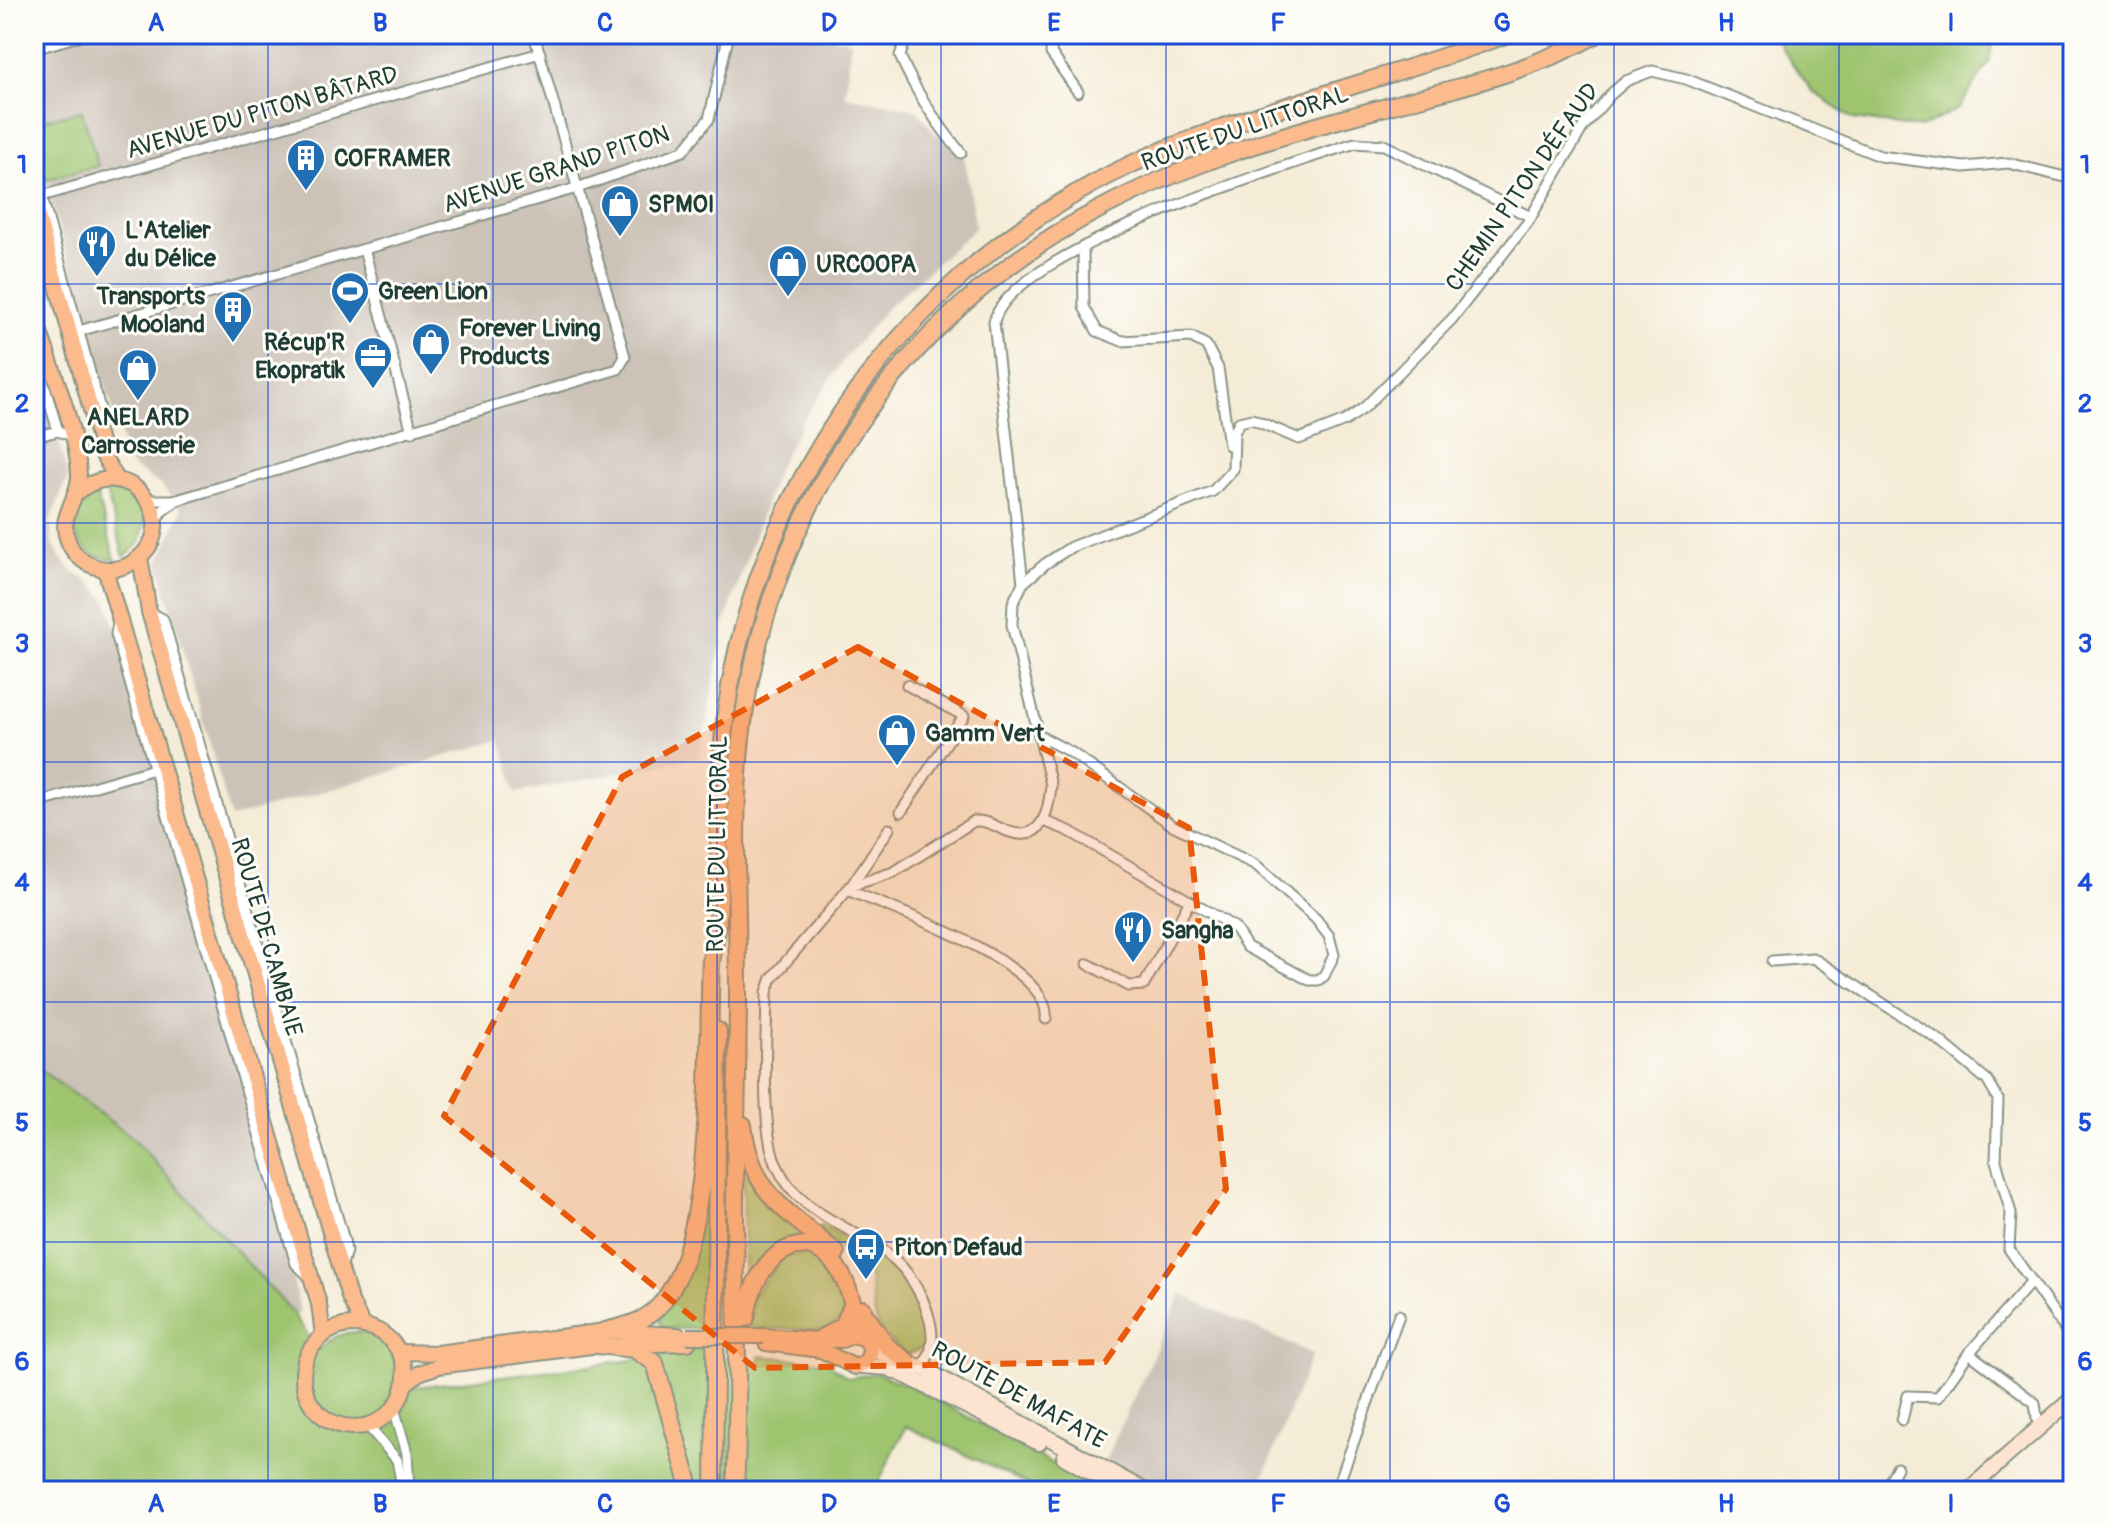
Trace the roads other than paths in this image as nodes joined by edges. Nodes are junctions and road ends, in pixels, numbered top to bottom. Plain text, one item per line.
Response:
1 (86, 34) edge
2 (534, 34) edge
3 (729, 34) edge
4 (907, 34) edge
5 (1052, 34) edge
6 (1508, 34) edge
7 (1597, 34) edge
8 (34, 49) edge
9 (540, 53) junction
10 (1078, 92) dead end
11 (961, 153) dead end
12 (34, 168) edge
13 (2073, 179) edge
14 (577, 188) junction
15 (38, 199) edge
16 (1531, 217) junction
17 (1083, 248) junction
18 (364, 249) junction
19 (34, 314) edge
20 (79, 331) junction
21 (34, 351) edge
22 (96, 427) junction
23 (412, 432) junction
24 (65, 434) junction
25 (34, 437) edge
26 (1233, 469) junction
27 (117, 479) junction
28 (74, 495) junction
29 (148, 500) junction
30 (177, 500) junction
31 (155, 523) junction
32 (140, 557) junction
33 (105, 569) junction
34 (1023, 583) junction
35 (149, 612) junction
36 (120, 616) junction
37 (907, 685) dead end
38 (1042, 737) junction
39 (154, 769) junction
40 (34, 804) edge
41 (901, 812) dead end
42 (1044, 821) junction
43 (889, 829) dead end
44 (849, 888) junction
45 (1190, 901) junction
46 (718, 933) junction
47 (1772, 961) dead end
48 (1088, 964) dead end
49 (1046, 1019) dead end
50 (738, 1084) junction
51 (341, 1267) junction
52 (311, 1278) junction
53 (2031, 1282) junction
54 (856, 1299) junction
55 (1399, 1315) dead end
56 (363, 1326) junction
57 (605, 1331) junction
58 (323, 1336) junction
59 (845, 1338) junction
60 (666, 1339) junction
61 (765, 1339) junction
62 (818, 1340) junction
63 (2073, 1340) edge
64 (867, 1342) junction
65 (588, 1344) junction
66 (400, 1352) junction
67 (1969, 1353) junction
68 (655, 1363) junction
69 (843, 1363) junction
70 (861, 1366) junction
71 (912, 1369) junction
72 (405, 1384) junction
73 (2071, 1404) edge
74 (394, 1408) junction
75 (1902, 1420) dead end
76 (367, 1425) junction
77 (2042, 1425) junction
78 (1897, 1468) dead end
79 (406, 1491) edge
80 (691, 1491) edge
81 (714, 1491) edge
82 (735, 1491) edge
83 (744, 1491) edge
84 (1123, 1491) edge
85 (1145, 1491) edge
86 (1336, 1491) edge
87 (1884, 1491) edge
88 (1967, 1491) edge

1 - 8 street
2 - 9 street
3 - 14 street, AVENUE GRAND PITON
4 - 11 street
5 - 10 street
6 - 46 highway, ROUTE DU LITTORAL
7 - 50 highway, ROUTE DU LITTORAL
9 - 14 street
9 - 15 street, AVENUE DU PITON BÂTARD
12 - 15 street
13 - 16 street, CHEMIN PITON DÉFAUD
14 - 18 street, AVENUE GRAND PITON
14 - 23 street
15 - 20 street
15 - 22 main road
16 - 17 street
16 - 26 street, CHEMIN PITON DÉFAUD
17 - 26 street
17 - 34 street
18 - 20 street, AVENUE GRAND PITON
18 - 23 street
19 - 24 main road
20 - 22 street
21 - 24 street
22 - 27 main road
23 - 30 street
24 - 25 street
24 - 28 main road
26 - 34 street
27 - 28 main road
27 - 29 main road
28 - 33 main road
29 - 30 street
29 - 31 main road
30 - 31 street
31 - 32 main road
32 - 33 main road
32 - 35 main road, ROUTE DE CAMBAIE
33 - 36 main road
34 - 38 street
35 - 51 main road, ROUTE DE CAMBAIE
35 - 51 street
36 - 39 street
36 - 52 main road
37 - 41 street
38 - 42 street
38 - 45 street
39 - 40 street
39 - 52 street
42 - 44 street
42 - 45 street
43 - 44 street
44 - 49 street
44 - 71 street
45 - 48 street
46 - 57 highway
46 - 81 highway, ROUTE DU LITTORAL
47 - 53 street
50 - 54 highway
50 - 82 highway, ROUTE DU LITTORAL
51 - 56 main road, ROUTE DE CAMBAIE
52 - 58 main road
53 - 63 street
53 - 67 street
54 - 59 highway
54 - 62 highway
54 - 64 highway
54 - 71 highway
54 - 83 highway
55 - 86 street
56 - 58 main road
56 - 66 main road
57 - 60 main road
57 - 66 main road
58 - 76 main road
59 - 62 main road
59 - 64 main road
59 - 69 main road
60 - 61 main road, bridge
60 - 65 main road
60 - 68 main road
61 - 62 main road
61 - 69 main road
64 - 70 main road
64 - 71 main road, ROUTE DE MAFATE
65 - 68 highway
65 - 72 main road
66 - 72 main road
67 - 75 street
67 - 77 street
68 - 80 highway
69 - 70 main road
70 - 71 main road, ROUTE DE MAFATE
71 - 84 main road, ROUTE DE MAFATE
71 - 85 main road, ROUTE DE MAFATE
72 - 74 main road
73 - 77 main road
74 - 76 main road
74 - 79 street
76 - 79 street
77 - 88 main road
78 - 87 street

